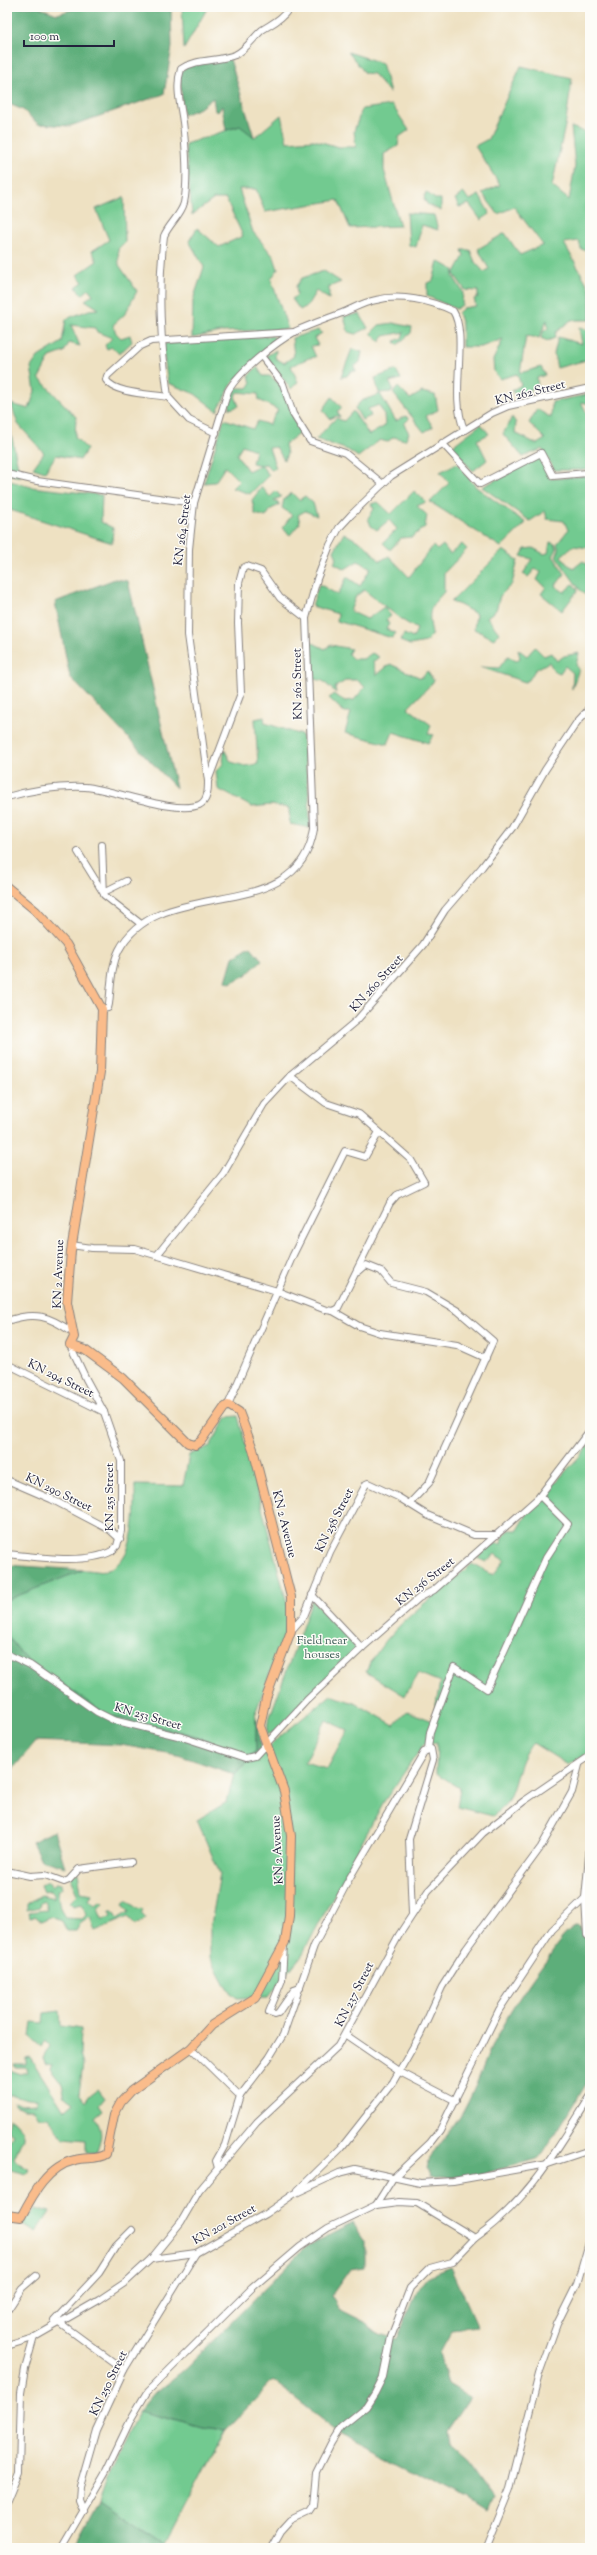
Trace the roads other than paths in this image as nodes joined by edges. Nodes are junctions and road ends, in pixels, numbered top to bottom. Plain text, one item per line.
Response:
1 (286, 7) edge
2 (295, 332) junction
3 (161, 340) junction
4 (262, 356) junction
5 (590, 388) edge
6 (168, 397) junction
7 (464, 429) junction
8 (216, 433) junction
9 (442, 443) junction
10 (7, 474) edge
11 (590, 475) edge
12 (383, 484) junction
13 (194, 503) junction
14 (306, 618) junction
15 (590, 708) edge
16 (208, 781) junction
17 (7, 797) edge
18 (102, 845) dead end
19 (78, 852) dead end
20 (126, 880) dead end
21 (7, 886) edge
22 (104, 894) junction
23 (141, 924) junction
24 (102, 1009) junction
25 (290, 1076) junction
26 (379, 1132) junction
27 (71, 1245) junction
28 (157, 1255) junction
29 (355, 1274) junction
30 (277, 1291) junction
31 (333, 1311) junction
32 (7, 1321) edge
33 (72, 1332) junction
34 (70, 1345) junction
35 (486, 1358) junction
36 (7, 1364) edge
37 (228, 1405) junction
38 (104, 1412) junction
39 (590, 1430) edge
40 (7, 1480) edge
41 (540, 1496) junction
42 (409, 1504) junction
43 (497, 1535) junction
44 (120, 1539) junction
45 (7, 1554) edge
46 (312, 1595) junction
47 (291, 1631) junction
48 (362, 1648) junction
49 (7, 1654) edge
50 (268, 1744) junction
51 (428, 1749) junction
52 (590, 1756) edge
53 (578, 1765) junction
54 (590, 1845) edge
55 (131, 1862) dead end
56 (7, 1871) edge
57 (585, 1898) junction
58 (412, 1914) junction
59 (590, 1939) edge
60 (285, 1942) junction
61 (300, 1988) junction
62 (346, 2035) junction
63 (191, 2048) junction
64 (400, 2072) junction
65 (240, 2096) junction
66 (590, 2096) edge
67 (456, 2101) junction
68 (590, 2150) edge
69 (548, 2164) junction
70 (218, 2168) junction
71 (394, 2178) junction
72 (294, 2194) junction
73 (376, 2205) junction
74 (7, 2215) edge
75 (132, 2230) dead end
76 (475, 2238) junction
77 (590, 2239) edge
78 (196, 2253) junction
79 (151, 2259) junction
80 (36, 2276) dead end
81 (7, 2311) edge
82 (57, 2322) junction
83 (33, 2338) junction
84 (7, 2346) edge
85 (124, 2370) junction
86 (7, 2500) edge
87 (84, 2511) junction
88 (61, 2548) edge
89 (271, 2548) edge
90 (486, 2548) edge

1 - 3 street
2 - 3 street
2 - 4 street, KN 264 Street
2 - 7 street, KN 264 Street
3 - 6 street
3 - 6 street
4 - 8 street, KN 264 Street
4 - 12 street
5 - 7 street, KN 262 Street
6 - 8 street
7 - 9 street, KN 262 Street
8 - 13 street, KN 264 Street
9 - 11 street
9 - 12 street, KN 262 Street
10 - 13 street
12 - 14 street, KN 262 Street
13 - 16 street, KN 264 Street
14 - 16 street
14 - 23 street, KN 262 Street
15 - 25 street, KN 260 Street
16 - 17 street, KN 264 Street
18 - 22 street
19 - 22 street
20 - 22 street
21 - 24 main road
22 - 23 street
23 - 24 street, KN 262 Street
24 - 27 main road, KN 2 Avenue
25 - 26 street
25 - 28 street, KN 260 Street
26 - 29 street
26 - 30 street
27 - 28 street
27 - 33 main road, KN 2 Avenue
28 - 30 street
29 - 31 street
29 - 35 street
30 - 31 street
30 - 37 street
31 - 35 street
32 - 33 street
33 - 34 main road, KN 2 Avenue
34 - 37 main road
34 - 38 street, KN 255 Street
35 - 42 street
36 - 38 street, KN 294 Street
37 - 47 main road, KN 2 Avenue
38 - 44 street, KN 255 Street
39 - 41 street, KN 256 Street
40 - 44 street, KN 290 Street
41 - 43 street, KN 256 Street
41 - 51 street
42 - 43 street, KN 258 Street
42 - 46 street, KN 258 Street
43 - 48 street, KN 256 Street
44 - 45 street, KN 255 Street
46 - 47 street, KN 258 Street
46 - 48 street
47 - 50 main road, KN 2 Avenue
48 - 50 street, KN 256 Street
49 - 50 street, KN 253 Street
50 - 60 main road, KN 2 Avenue
51 - 58 street
51 - 61 street
52 - 53 street, KN 237 Street
53 - 58 street, KN 237 Street
53 - 64 street
54 - 57 street
55 - 56 street
57 - 59 street
57 - 67 street
58 - 62 street, KN 237 Street
60 - 61 street
60 - 63 main road, KN 2 Avenue
61 - 65 street
62 - 64 street
62 - 70 street, KN 237 Street
63 - 65 street
63 - 74 main road, KN 2 Avenue
64 - 67 street
64 - 72 street
65 - 70 street
66 - 69 street
67 - 71 street
68 - 69 street, KN 201 Street
69 - 71 street, KN 201 Street
69 - 76 street
70 - 79 street, KN 237 Street
71 - 72 street, KN 201 Street
71 - 73 street
72 - 78 street, KN 201 Street
73 - 76 street
73 - 87 street
75 - 82 street
76 - 89 street
77 - 90 street
78 - 79 street, KN 201 Street
78 - 85 street, KN 250 Street
79 - 82 street
80 - 81 street
82 - 83 street
82 - 85 street
83 - 84 street
83 - 86 street
85 - 87 street, KN 250 Street
87 - 88 street

